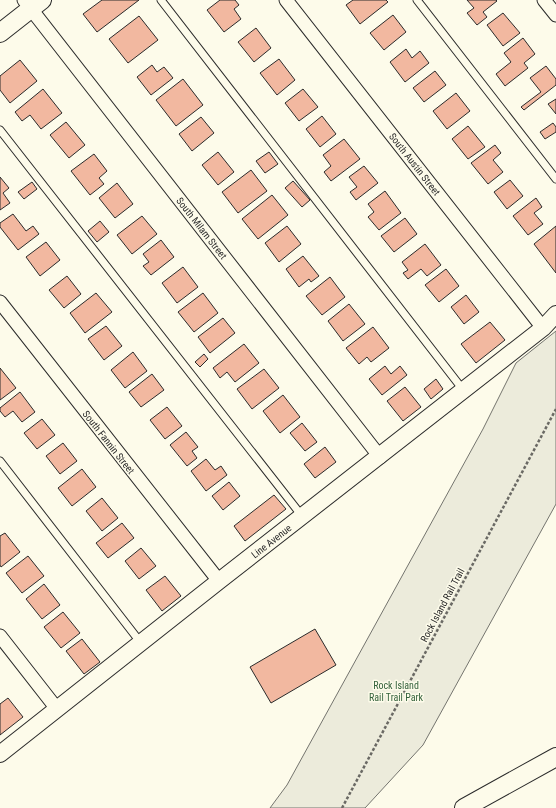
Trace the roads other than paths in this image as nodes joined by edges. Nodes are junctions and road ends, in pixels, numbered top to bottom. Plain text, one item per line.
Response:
1 (161, 0) edge
2 (286, 0) edge
3 (417, 0) edge
4 (544, 0) edge
5 (32, 3) edge
6 (556, 16) edge
7 (0, 33) edge
8 (0, 130) edge
9 (556, 179) edge
10 (0, 302) edge
11 (556, 314) edge
12 (543, 328) junction
13 (464, 391) junction
14 (380, 457) junction
15 (0, 461) edge
16 (302, 516) junction
17 (218, 581) junction
18 (0, 636) edge
19 (141, 643) junction
20 (57, 709) junction
21 (0, 754) edge
22 (556, 757) edge
23 (464, 808) edge

1 - 13 lane
2 - 12 street, South Austin Street
3 - 9 lane
4 - 6 street
5 - 7 main road
5 - 14 street, South Milam Street
8 - 16 lane
10 - 17 street, South Fannin Street
11 - 12 street, Line Avenue
12 - 13 street, Line Avenue
13 - 14 street, Line Avenue
14 - 16 street, Line Avenue
15 - 19 lane
16 - 17 street, Line Avenue
17 - 19 street, Line Avenue
18 - 20 street
19 - 20 street, Line Avenue
20 - 21 street, Line Avenue
22 - 23 main road

